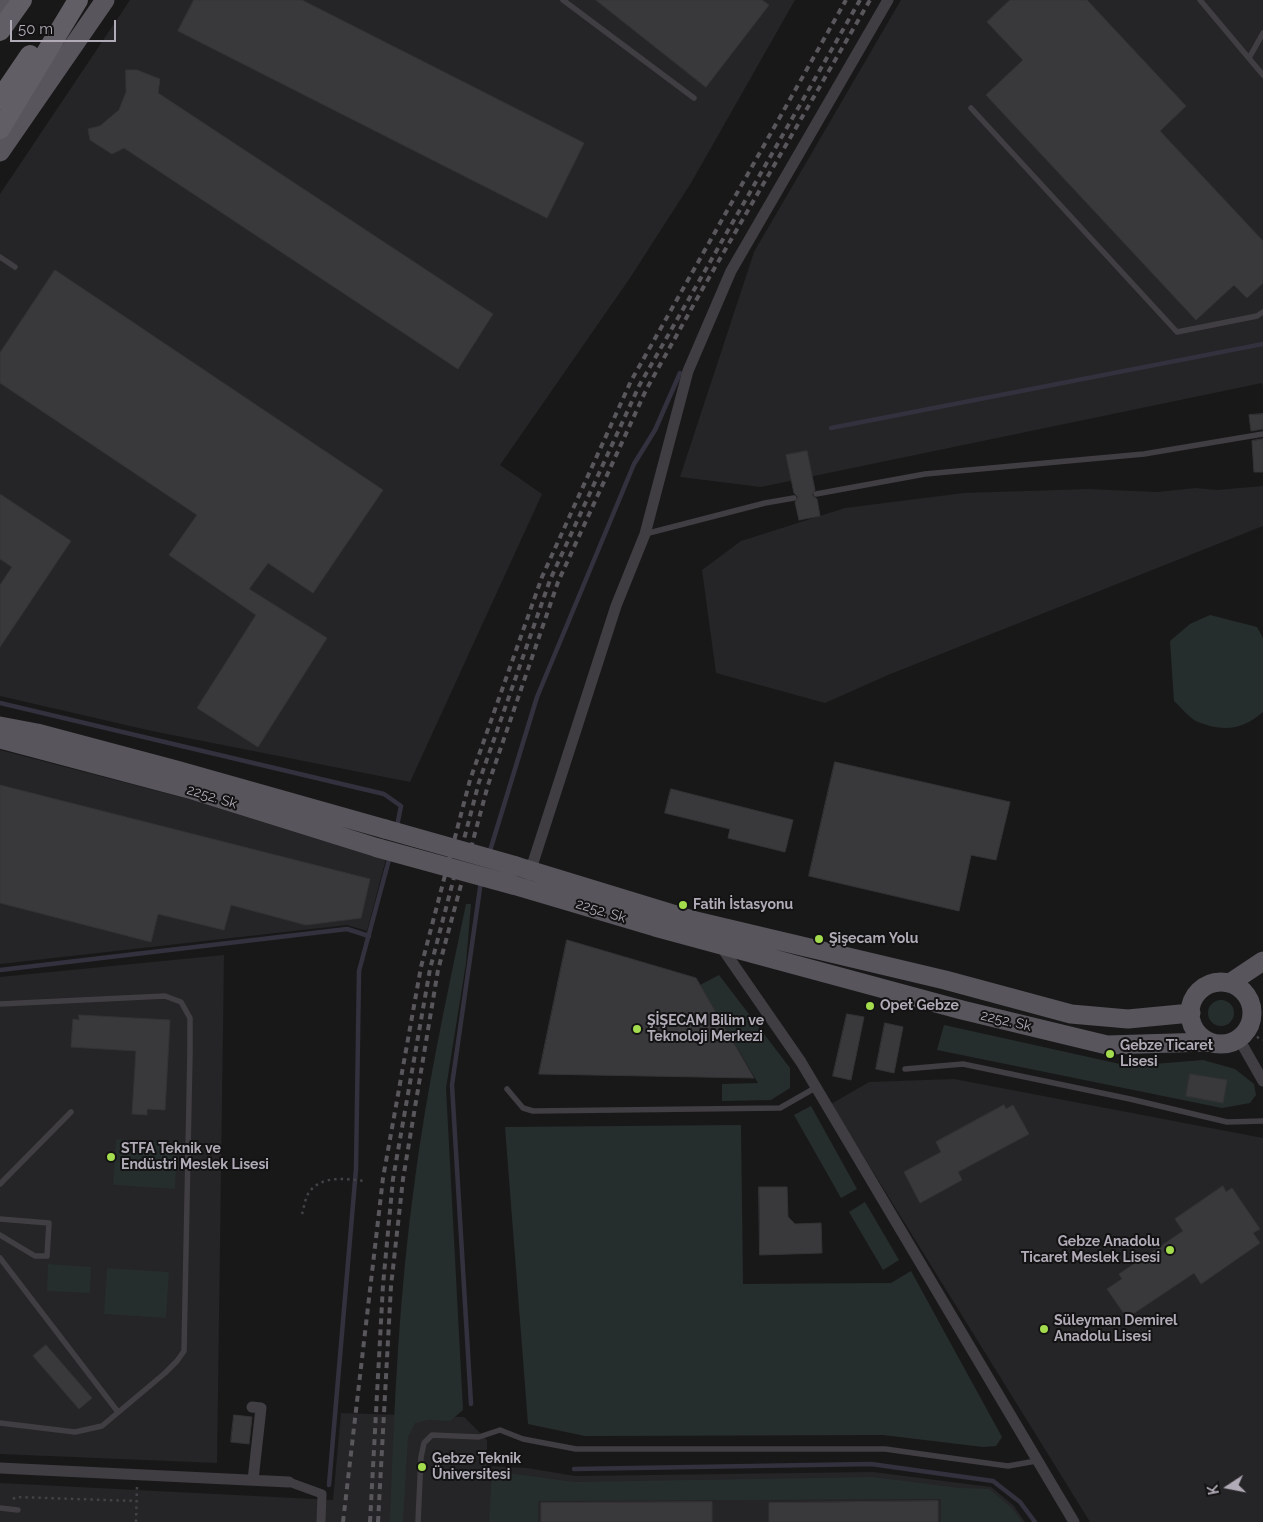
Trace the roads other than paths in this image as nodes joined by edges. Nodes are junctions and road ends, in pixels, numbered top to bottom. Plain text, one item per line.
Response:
1 (5, 0) edge
2 (22, 0) edge
3 (68, 0) edge
4 (78, 0) edge
5 (105, 0) edge
6 (563, 0) edge
7 (888, 0) edge
8 (1200, 0) edge
9 (0, 7) edge
10 (0, 31) edge
11 (1263, 33) edge
12 (1249, 58) junction
13 (1263, 76) edge
14 (694, 98) dead end
15 (0, 99) edge
16 (971, 108) dead end
17 (0, 129) edge
18 (0, 152) edge
19 (0, 257) edge
20 (15, 267) dead end
21 (1263, 312) edge
22 (1263, 434) edge
23 (816, 494) dead end
24 (794, 498) dead end
25 (645, 534) junction
26 (0, 726) edge
27 (0, 739) edge
28 (521, 877) junction
29 (720, 945) junction
30 (1263, 961) edge
31 (1230, 984) junction
32 (0, 1004) edge
33 (1191, 1012) junction
34 (1253, 1027) edge
35 (1208, 1042) junction
36 (905, 1069) dead end
37 (1263, 1081) edge
38 (816, 1088) junction
39 (507, 1089) dead end
40 (71, 1112) dead end
41 (1263, 1121) edge
42 (0, 1184) edge
43 (0, 1219) edge
44 (0, 1235) edge
45 (0, 1258) edge
46 (252, 1407) dead end
47 (118, 1412) junction
48 (0, 1423) edge
49 (1036, 1460) junction
50 (0, 1468) edge
51 (253, 1480) junction
52 (289, 1482) joint
53 (0, 1508) edge
54 (18, 1510) dead end
55 (321, 1522) edge
56 (418, 1522) edge
57 (1074, 1522) edge

1 - 9 main road
2 - 10 highway
3 - 15 highway
4 - 17 highway
5 - 18 main road
6 - 14 lane
7 - 25 street
8 - 12 lane
11 - 12 lane
12 - 13 lane
16 - 21 lane
19 - 20 lane
22 - 23 lane
24 - 25 lane
25 - 28 street
26 - 28 main road, 2252. Sk, bridge
27 - 28 main road, 2252. Sk, bridge
28 - 29 main road, 2252. Sk
28 - 33 main road, 2252. Sk
29 - 35 main road, 2252. Sk
29 - 38 street
30 - 31 main road
31 - 33 main road
31 - 34 main road
32 - 47 lane
33 - 35 main road
34 - 35 main road
34 - 37 street
36 - 41 lane
38 - 39 lane
38 - 49 street
40 - 42 lane
43 - 44 lane
45 - 47 lane
46 - 51 street
47 - 48 lane
49 - 56 lane
49 - 57 street
50 - 51 street
51 - 52 street
52 - 55 street
53 - 54 lane

